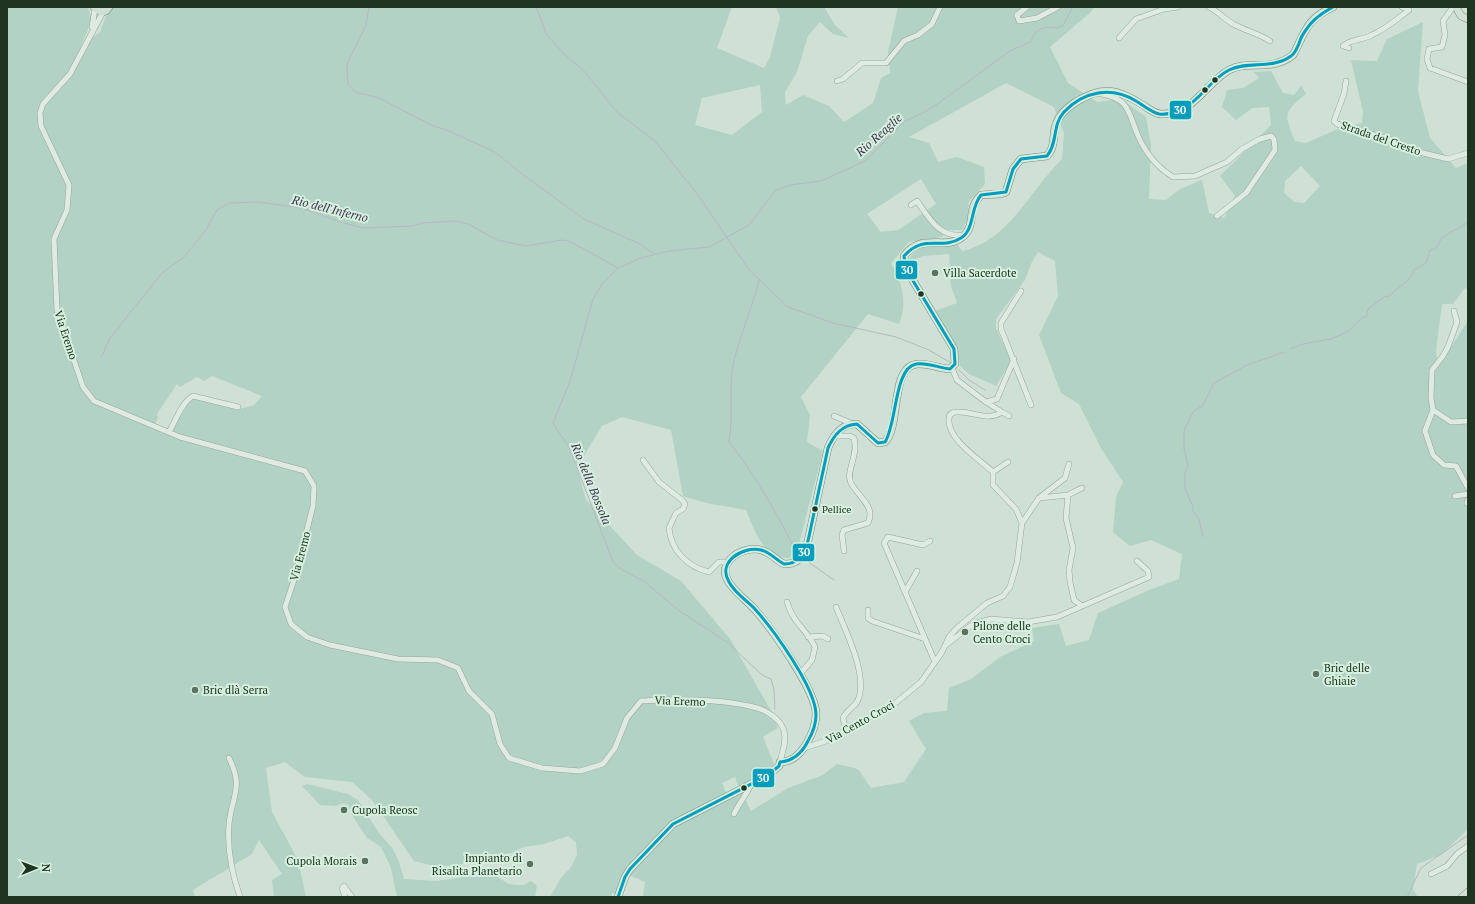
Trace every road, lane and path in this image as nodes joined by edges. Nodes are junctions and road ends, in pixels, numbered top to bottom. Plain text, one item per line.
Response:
1 (109, 7) edge
2 (940, 7) edge
3 (1027, 7) edge
4 (1058, 7) edge
5 (1178, 7) edge
6 (1209, 7) edge
7 (1333, 7) edge
8 (1402, 7) edge
9 (1455, 7) edge
10 (94, 8) edge
11 (103, 12) junction
12 (1468, 19) edge
13 (89, 36) junction
14 (1119, 38) dead end
15 (1270, 41) dead end
16 (1349, 48) dead end
17 (837, 81) dead end
18 (1346, 81) dead end
19 (1468, 82) edge
20 (1100, 91) junction
21 (1468, 153) edge
22 (911, 205) dead end
23 (1217, 216) dead end
24 (965, 234) junction
25 (1021, 291) dead end
26 (1454, 311) dead end
27 (1014, 359) junction
28 (952, 368) junction
29 (986, 402) junction
30 (1031, 405) dead end
31 (238, 407) dead end
32 (1433, 410) junction
33 (1002, 412) junction
34 (834, 416) dead end
35 (1010, 416) dead end
36 (1468, 421) edge
37 (854, 424) junction
38 (169, 432) junction
39 (833, 436) junction
40 (643, 460) dead end
41 (1008, 462) dead end
42 (1069, 464) dead end
43 (993, 472) junction
44 (1082, 488) dead end
45 (1468, 488) edge
46 (1468, 494) edge
47 (1068, 495) junction
48 (1454, 496) dead end
49 (1038, 498) junction
50 (1022, 523) junction
51 (930, 541) dead end
52 (844, 551) dead end
53 (1137, 561) dead end
54 (728, 562) junction
55 (917, 570) dead end
56 (905, 592) junction
57 (787, 602) dead end
58 (1082, 606) junction
59 (836, 607) dead end
60 (868, 610) dead end
61 (808, 637) junction
62 (828, 639) dead end
63 (925, 639) junction
64 (946, 646) junction
65 (935, 662) junction
66 (800, 674) junction
67 (846, 731) junction
68 (804, 748) junction
69 (229, 758) dead end
70 (781, 764) junction
71 (751, 784) junction
72 (734, 814) dead end
73 (1468, 846) edge
74 (1431, 874) dead end
75 (1468, 892) edge
76 (240, 897) edge
77 (345, 897) edge
78 (352, 897) edge
79 (618, 897) edge
80 (1462, 897) edge

1 - 11 main road
2 - 17 street
3 - 4 street
5 - 14 street
6 - 15 street
7 - 20 main road
8 - 16 street
9 - 12 main road
9 - 19 street
10 - 11 main road
10 - 13 street, Via Eremo
11 - 13 street, Via Eremo
13 - 38 street, Via Eremo
18 - 21 street, Strada del Cresto
20 - 23 street
20 - 24 main road
22 - 24 street
24 - 28 main road
25 - 27 street
26 - 32 street
27 - 29 street
27 - 30 street
28 - 29 street
28 - 37 main road
29 - 33 street
31 - 38 street
32 - 36 street
32 - 45 street
33 - 35 street
33 - 43 street
34 - 37 street
37 - 39 main road
38 - 70 street, Via Eremo
39 - 52 street
39 - 54 main road
40 - 54 street
41 - 43 street
42 - 49 street, Via Cento Croci
43 - 50 street
44 - 47 street
46 - 48 street
47 - 49 street
47 - 58 street
49 - 50 street, Via Cento Croci
50 - 64 street, Via Cento Croci
51 - 56 street
53 - 58 street
54 - 66 main road
55 - 56 street
56 - 63 street
57 - 61 street
58 - 64 street
59 - 67 street
60 - 63 street
61 - 62 street
61 - 66 street
63 - 65 street
64 - 65 street, Via Cento Croci
65 - 67 street, Via Cento Croci
66 - 68 main road
67 - 68 street, Via Cento Croci
68 - 70 main road
69 - 76 street
70 - 71 main road
71 - 72 street
71 - 79 main road
73 - 74 street
75 - 80 main road
77 - 78 street

